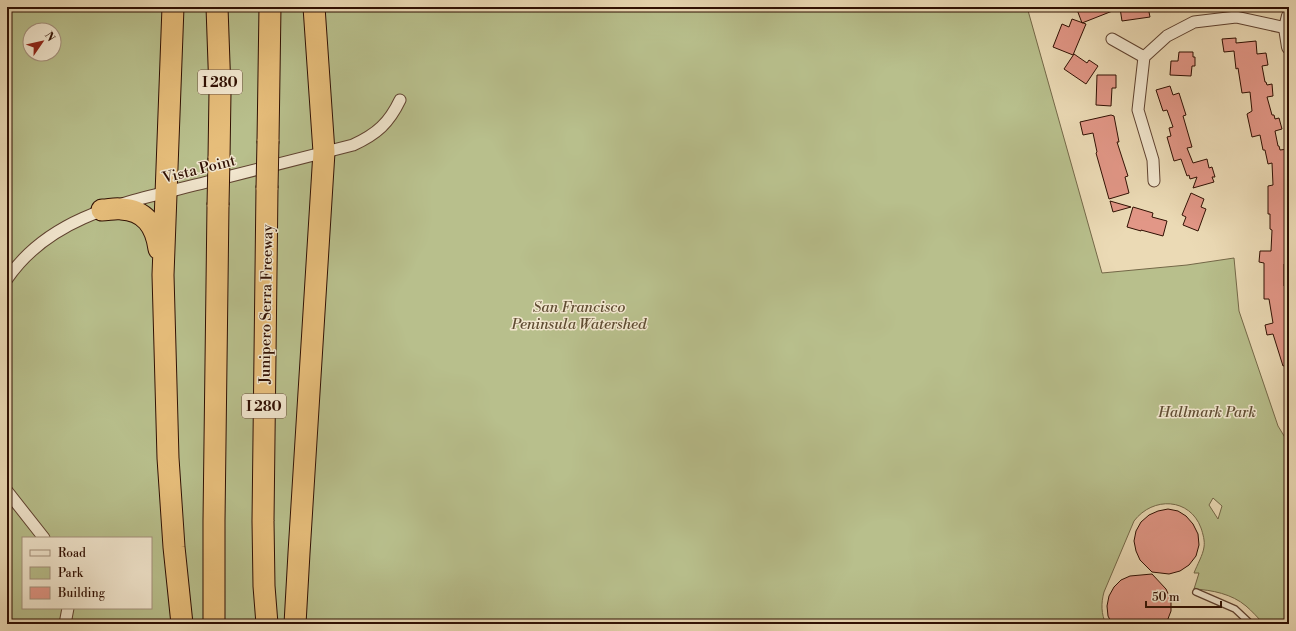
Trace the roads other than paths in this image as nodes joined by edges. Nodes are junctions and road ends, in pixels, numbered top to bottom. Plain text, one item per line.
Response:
1 (173, 7) edge
2 (218, 7) edge
3 (270, 7) edge
4 (314, 7) edge
5 (1288, 22) edge
6 (1112, 39) dead end
7 (1289, 46) edge
8 (1144, 57) junction
9 (400, 100) dead end
10 (324, 152) junction
11 (1154, 181) dead end
12 (166, 193) junction
13 (102, 210) junction
14 (163, 275) junction
15 (7, 279) edge
16 (7, 491) edge
17 (43, 537) edge
18 (1196, 592) dead end
19 (68, 609) edge
20 (65, 624) edge
21 (182, 624) edge
22 (214, 624) edge
23 (266, 624) edge
24 (296, 624) edge
25 (1252, 624) edge

1 - 12 highway
2 - 22 highway, I 280, bridge
3 - 23 highway, Junipero Serra Freeway / I 280, bridge
4 - 10 highway
5 - 7 street
5 - 8 street
6 - 8 street
8 - 11 street
9 - 10 street, Vista Point
10 - 12 street, Vista Point
10 - 24 highway
12 - 13 street, Vista Point
12 - 14 highway
13 - 14 highway
13 - 15 street, Vista Point
14 - 21 highway
16 - 17 street
18 - 25 lane
19 - 20 street

